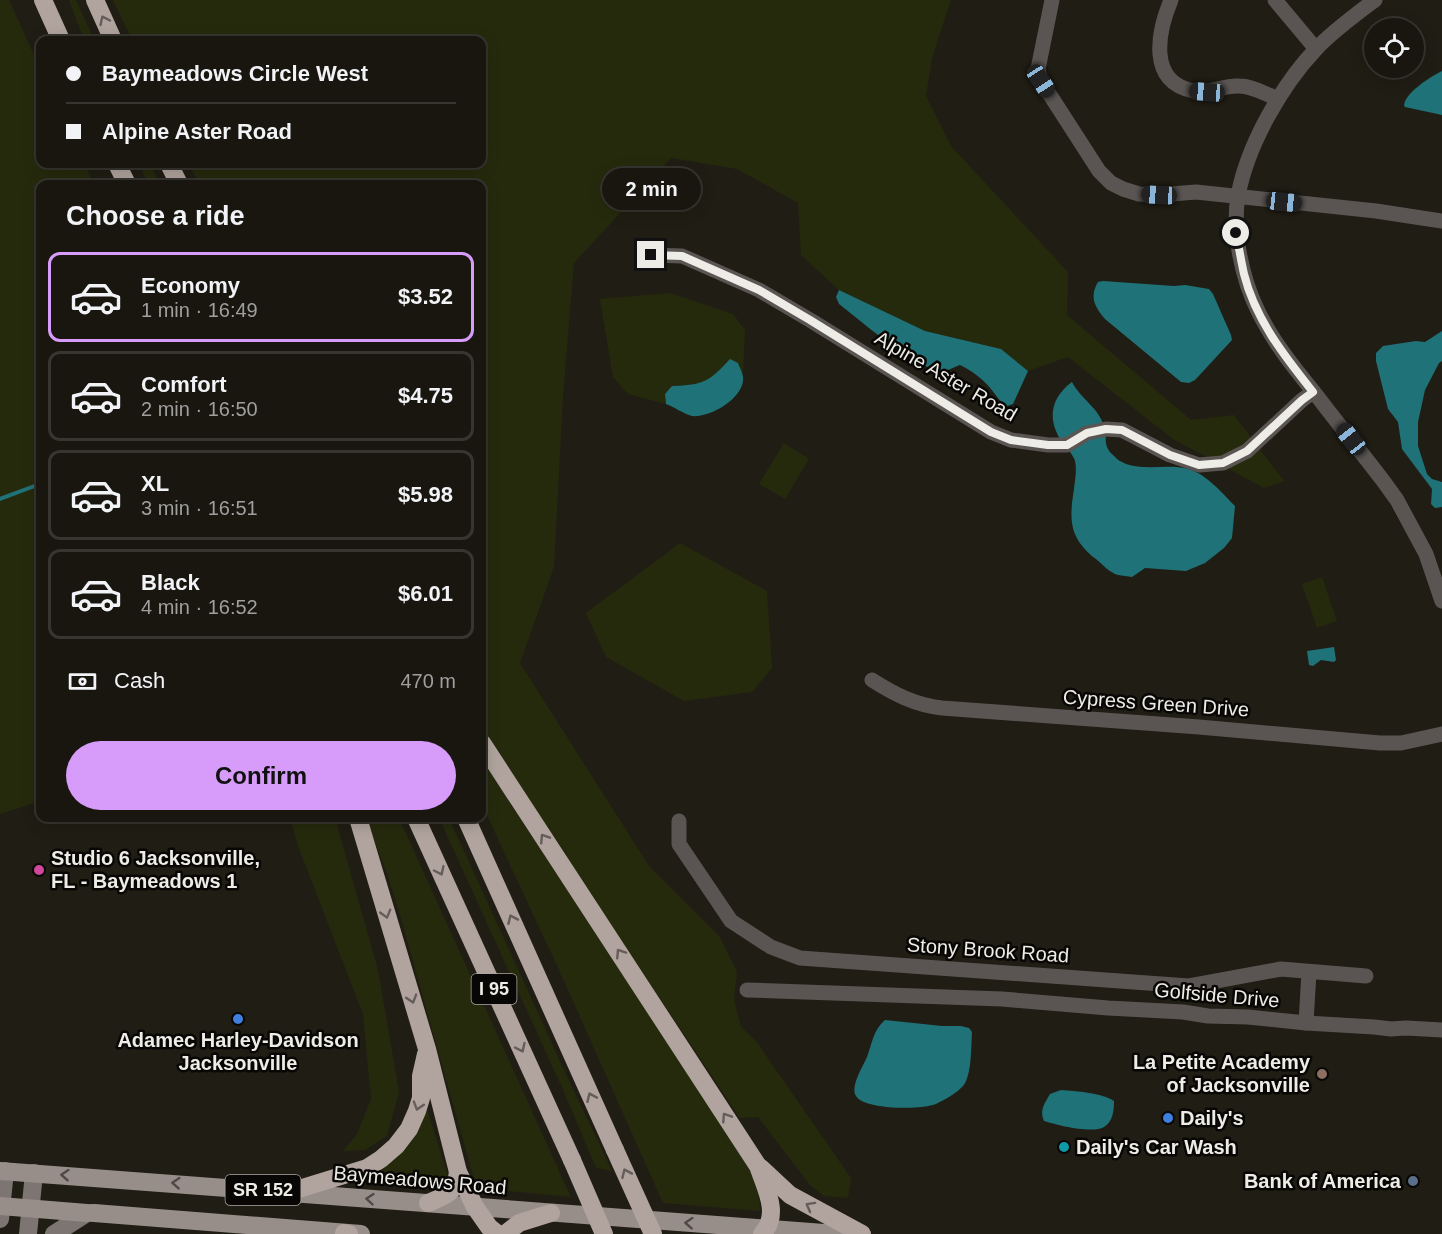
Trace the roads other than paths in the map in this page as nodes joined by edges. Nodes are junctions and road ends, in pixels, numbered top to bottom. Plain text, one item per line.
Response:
1 (43, 0) edge
2 (95, 0) edge
3 (1052, 0) edge
4 (1171, 0) edge
5 (1275, 0) edge
6 (1375, 0) edge
7 (59, 36) edge
8 (111, 36) edge
9 (1316, 49) junction
10 (1278, 99) junction
11 (1238, 197) junction
12 (1442, 221) edge
13 (651, 255) dead end
14 (1313, 392) junction
15 (1442, 601) edge
16 (872, 680) dead end
17 (1442, 734) edge
18 (486, 749) edge
19 (679, 821) dead end
20 (359, 822) edge
21 (418, 822) edge
22 (468, 822) edge
23 (1310, 972) junction
24 (1366, 976) dead end
25 (747, 990) dead end
26 (1306, 1023) junction
27 (1442, 1030) edge
28 (427, 1049) junction
29 (758, 1166) junction
30 (3, 1171) edge
31 (458, 1172) junction
32 (34, 1173) junction
33 (289, 1192) junction
34 (428, 1203) junction
35 (476, 1207) junction
36 (30, 1209) junction
37 (1, 1210) edge
38 (91, 1213) junction
39 (551, 1213) junction
40 (768, 1232) edge
41 (28, 1234) edge
42 (54, 1234) edge
43 (352, 1234) edge
44 (498, 1234) edge
45 (506, 1234) edge
46 (604, 1234) edge
47 (653, 1234) edge
48 (837, 1234) edge
49 (862, 1234) edge

1 - 7 highway
8 -> 2 highway
3 - 11 street
4 - 10 street
5 - 9 street
6 - 9 street
9 - 10 street
10 - 11 street
11 - 12 street
11 - 14 street
13 - 14 street, Alpine Aster Road
14 - 15 street
16 - 17 street, Cypress Green Drive
29 -> 18 highway
19 - 23 street, Stony Brook Road
20 -> 28 highway
21 -> 46 highway, I 95, bridge
47 -> 22 highway, I 95, bridge
23 - 24 street, Stony Brook Road
23 - 26 street
25 - 26 street, Golfside Drive
26 - 27 street, Golfside Drive
28 - 31 highway
28 -> 33 highway
29 - 40 highway
49 -> 29 highway
30 - 32 main road, Baymeadows Road / SR 152
30 - 37 street
31 - 34 highway
31 - 35 highway
33 -> 32 main road, Baymeadows Road / SR 152
32 - 36 street
34 -> 33 main road, Baymeadows Road / SR 152
34 - 35 main road, Baymeadows Road / SR 152
35 - 39 main road, Baymeadows Road / SR 152
35 - 44 highway
36 - 37 main road, SR 152
36 - 38 main road, SR 152
36 - 41 street
38 - 42 street
38 - 43 main road, SR 152
40 -> 39 main road, Baymeadows Road / SR 152
39 - 45 highway
40 - 48 main road, Baymeadows Road / SR 152

